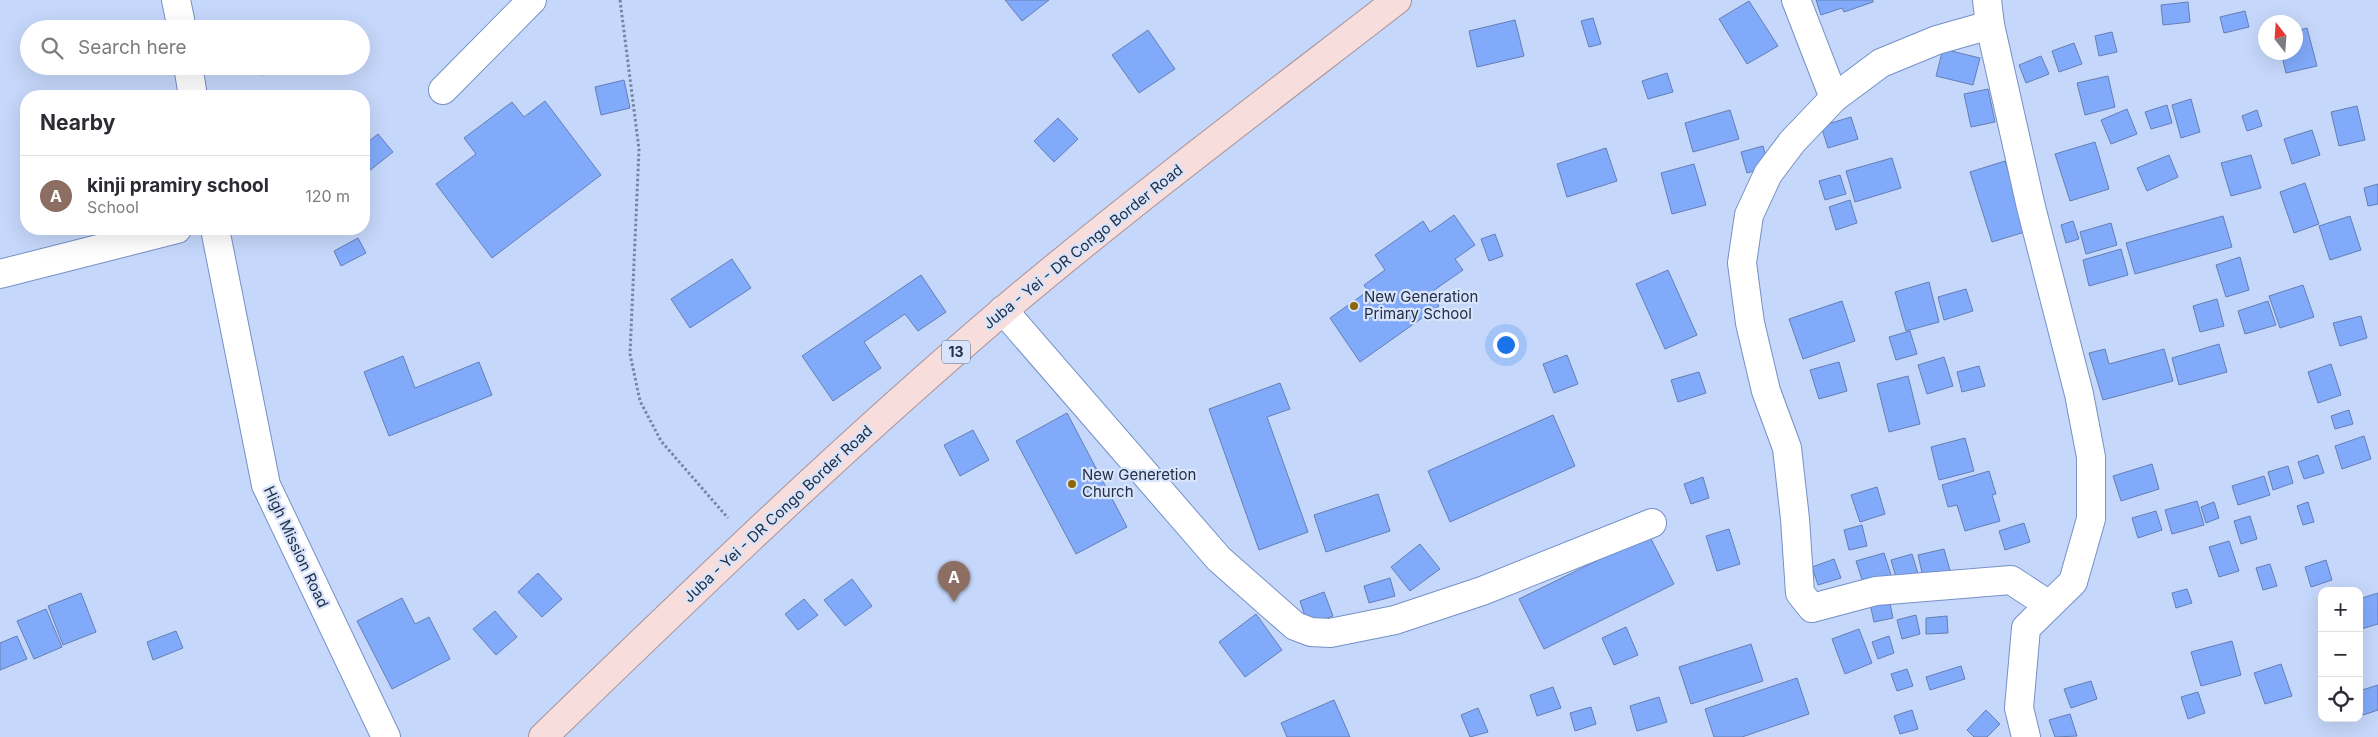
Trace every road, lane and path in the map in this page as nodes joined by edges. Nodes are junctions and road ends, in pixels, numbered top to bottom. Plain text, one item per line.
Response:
1 (176, 0) edge
2 (532, 0) edge
3 (620, 0) edge
4 (1397, 0) edge
5 (1796, 0) edge
6 (1988, 12) edge
7 (180, 20) edge
8 (190, 75) edge
9 (192, 90) edge
10 (443, 90) dead end
11 (1834, 98) junction
12 (153, 235) edge
13 (216, 235) edge
14 (0, 274) edge
15 (1003, 310) junction
16 (1652, 523) dead end
17 (747, 539) junction
18 (2049, 606) junction
19 (386, 737) edge
20 (543, 737) edge
21 (2026, 737) edge

1 - 7 street
2 - 10 street
3 - 17 path
4 - 15 main road, Juba - Yei - DR Congo Border Road / 13
5 - 11 street
6 - 11 street
6 - 18 street
8 - 9 street
11 - 18 street
12 - 14 street
13 - 19 street, High Mission Road
15 - 16 street
15 - 17 main road, Juba - Yei - DR Congo Border Road / 13
17 - 20 main road, Juba - Yei - DR Congo Border Road / 13
18 - 21 street

